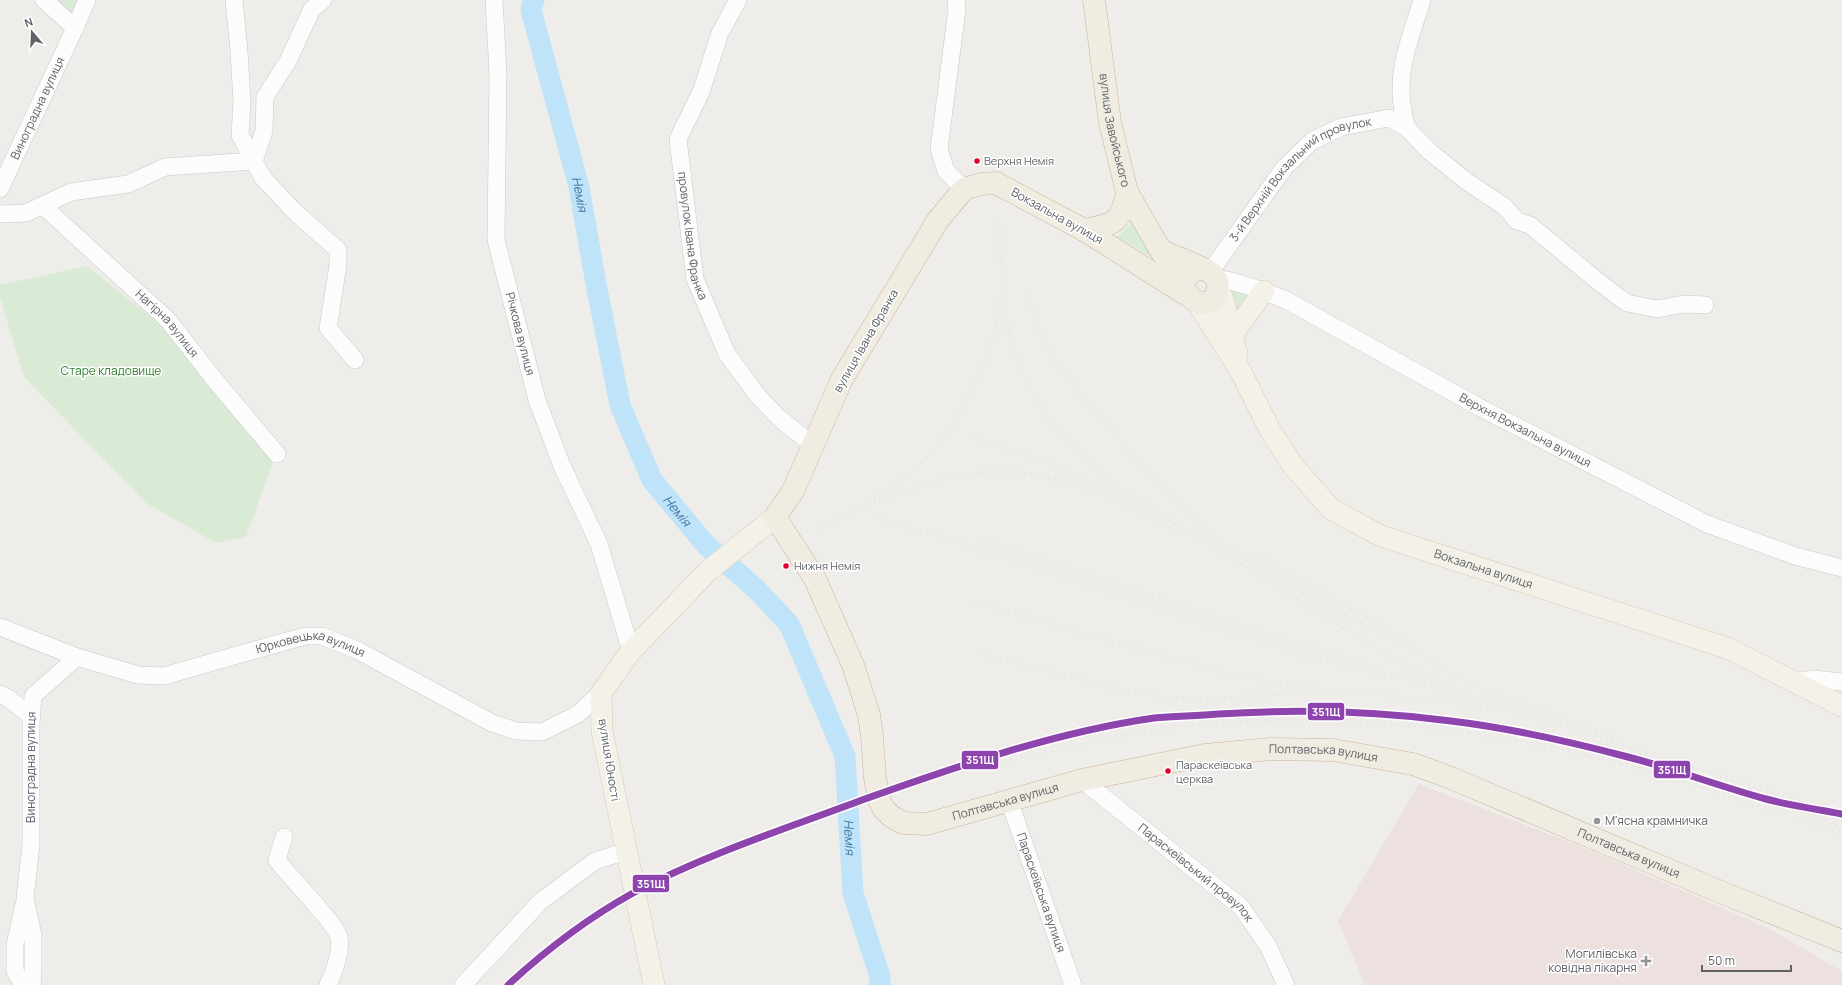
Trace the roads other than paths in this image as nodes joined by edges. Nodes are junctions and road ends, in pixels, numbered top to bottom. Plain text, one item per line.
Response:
1 (44, 0) edge
2 (87, 0) edge
3 (234, 0) edge
4 (322, 0) edge
5 (494, 0) edge
6 (738, 0) edge
7 (956, 0) edge
8 (1094, 0) edge
9 (1422, 0) edge
10 (75, 28) junction
11 (1407, 128) junction
12 (254, 161) junction
13 (0, 189) edge
14 (964, 189) junction
15 (1127, 192) junction
16 (43, 206) junction
17 (0, 214) edge
18 (1084, 230) junction
19 (1198, 281) junction
20 (1264, 291) junction
21 (1705, 305) dead end
22 (1232, 335) junction
23 (355, 360) dead end
24 (1241, 372) junction
25 (813, 445) junction
26 (278, 454) dead end
27 (775, 517) junction
28 (1842, 568) edge
29 (0, 627) edge
30 (631, 651) junction
31 (77, 656) junction
32 (1792, 682) junction
33 (1842, 682) edge
34 (601, 693) junction
35 (0, 694) edge
36 (1842, 706) edge
37 (32, 717) junction
38 (1082, 780) junction
39 (1009, 800) junction
40 (284, 837) dead end
41 (626, 851) junction
42 (25, 898) junction
43 (1842, 940) edge
44 (23, 985) edge
45 (32, 985) edge
46 (328, 985) edge
47 (463, 985) edge
48 (654, 985) edge
49 (1073, 985) edge
50 (1286, 985) edge

1 - 10 street
2 - 10 street, Виноградна вулиця
3 - 12 street
4 - 12 street
5 - 30 street, Річкова вулиця
6 - 25 street, провулок Івана Франка
7 - 14 street
8 - 15 highway, вулиця Завойського
9 - 11 street
10 - 13 street, Виноградна вулиця
11 - 19 street, 3-й Верхній Вокзальний провулок
11 - 21 street
12 - 16 street
12 - 23 street
14 - 18 highway, Вокзальна вулиця
14 - 25 highway, вулиця Івана Франка
15 - 18 highway
15 - 19 highway, вулиця Завойського
16 - 17 street
16 - 26 street, Нагірна вулиця
18 - 19 highway, Вокзальна вулиця
19 - 20 street, Верхня Вокзальна вулиця
19 - 22 main road, Вокзальна вулиця
19 - 24 main road, Вокзальна вулиця
20 - 22 main road
20 - 28 street, Верхня Вокзальна вулиця
22 - 24 main road, Вокзальна вулиця
24 - 32 main road, Вокзальна вулиця
25 - 27 highway, вулиця Івана Франка
27 - 30 main road, вулиця Івана Франка
27 - 39 highway, Полтавська вулиця
29 - 31 street, Юрковецька вулиця
30 - 34 main road
31 - 34 street, Юрковецька вулиця
31 - 37 street, Виноградна вулиця
32 - 33 street
32 - 36 main road, Вокзальна вулиця
34 - 41 main road, вулиця Юності
35 - 37 street
37 - 42 street, Виноградна вулиця
38 - 39 highway, Полтавська вулиця
38 - 43 highway, Полтавська вулиця
38 - 50 street, Параскеївський провулок
39 - 49 street, Параскеївська вулиця
40 - 46 street
41 - 47 street
41 - 48 main road, вулиця Юності
42 - 44 street, Виноградна вулиця
42 - 45 street, Виноградна вулиця

